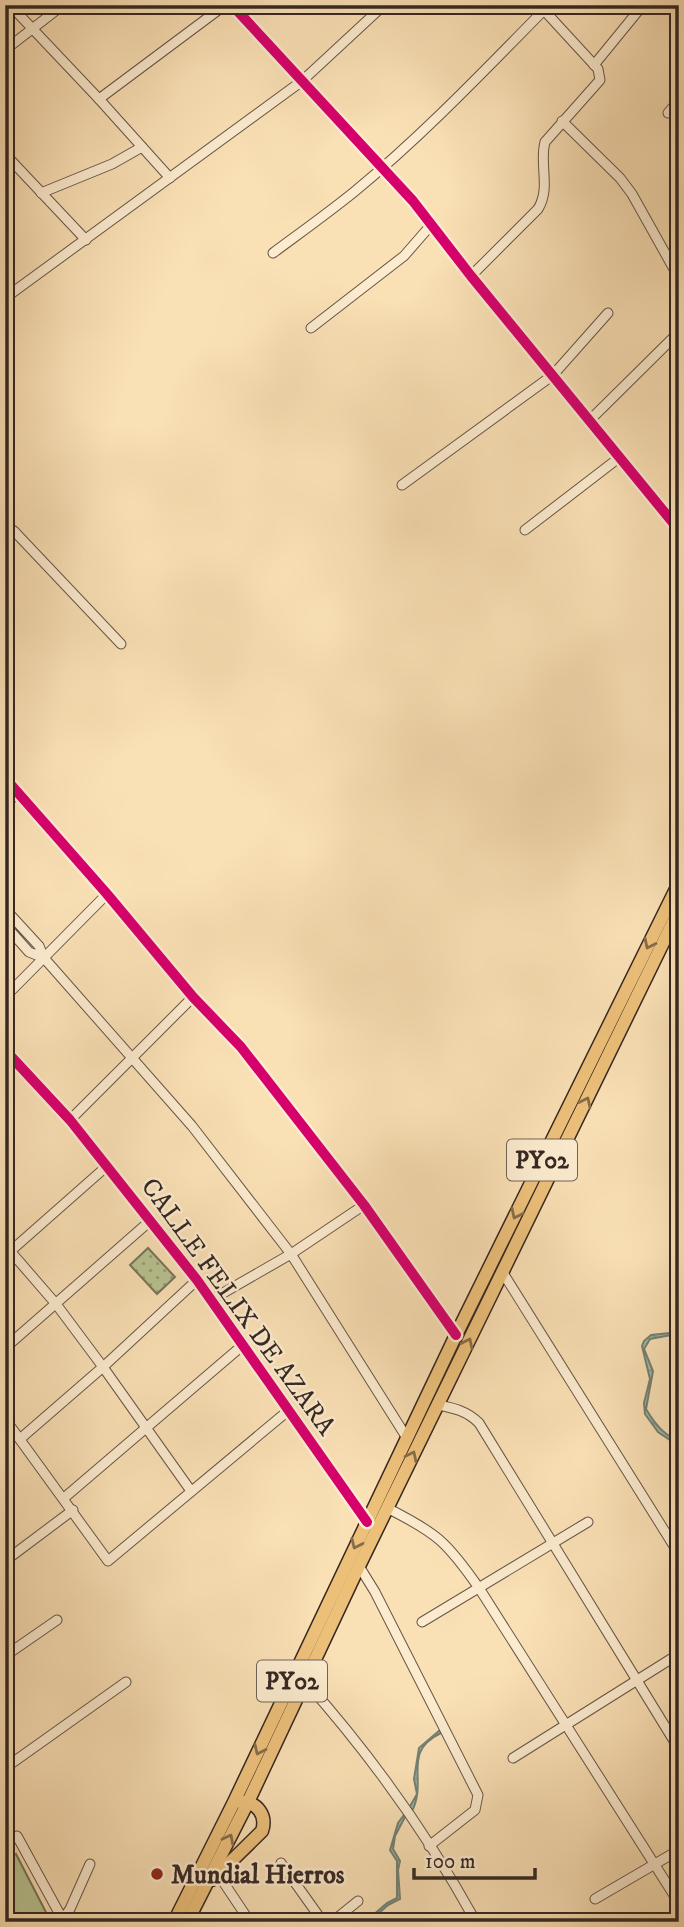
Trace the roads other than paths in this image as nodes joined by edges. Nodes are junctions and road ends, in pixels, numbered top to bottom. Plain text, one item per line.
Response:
1 (10, 5) edge
2 (63, 5) edge
3 (225, 5) edge
4 (232, 5) edge
5 (384, 5) edge
6 (643, 5) edge
7 (542, 8) edge
8 (31, 29) junction
9 (5, 50) edge
10 (594, 65) junction
11 (302, 82) junction
12 (99, 99) junction
13 (679, 100) edge
14 (668, 113) dead end
15 (562, 121) junction
16 (142, 147) junction
17 (5, 154) edge
18 (382, 167) junction
19 (170, 178) junction
20 (41, 193) junction
21 (431, 225) junction
22 (86, 240) junction
23 (273, 253) dead end
24 (471, 276) junction
25 (679, 278) edge
26 (5, 298) edge
27 (608, 313) dead end
28 (311, 328) dead end
29 (679, 332) edge
30 (553, 375) junction
31 (590, 420) junction
32 (620, 457) junction
33 (402, 485) dead end
34 (525, 530) dead end
35 (679, 530) edge
36 (5, 536) edge
37 (121, 644) dead end
38 (5, 778) edge
39 (18, 792) junction
40 (5, 805) edge
41 (679, 883) edge
42 (107, 894) junction
43 (5, 909) edge
44 (679, 910) edge
45 (5, 925) edge
46 (44, 958) junction
47 (5, 997) edge
48 (193, 997) junction
49 (5, 1049) edge
50 (133, 1059) junction
51 (71, 1120) junction
52 (107, 1166) junction
53 (364, 1205) junction
54 (150, 1221) junction
55 (7, 1250) edge
56 (291, 1254) junction
57 (503, 1273) junction
58 (197, 1280) junction
59 (211, 1300) junction
60 (56, 1304) junction
61 (456, 1335) junction
62 (243, 1345) junction
63 (5, 1348) edge
64 (103, 1367) junction
65 (438, 1405) junction
66 (289, 1410) junction
67 (5, 1419) edge
68 (147, 1428) junction
69 (407, 1438) junction
70 (20, 1439) junction
71 (191, 1490) junction
72 (64, 1498) junction
73 (387, 1508) junction
74 (73, 1510) junction
75 (367, 1522) junction
76 (588, 1522) dead end
77 (552, 1544) junction
78 (679, 1554) edge
79 (5, 1561) edge
80 (359, 1566) junction
81 (479, 1587) junction
82 (57, 1620) dead end
83 (422, 1622) dead end
84 (5, 1656) edge
85 (674, 1657) dead end
86 (304, 1680) junction
87 (636, 1681) junction
88 (126, 1682) dead end
89 (565, 1725) junction
90 (679, 1749) edge
91 (513, 1758) dead end
92 (5, 1768) edge
93 (234, 1802) junction
94 (248, 1802) junction
95 (6, 1841) edge
96 (429, 1846) junction
97 (679, 1850) edge
98 (281, 1863) dead end
99 (90, 1864) dead end
100 (655, 1864) junction
101 (218, 1874) junction
102 (204, 1888) junction
103 (595, 1899) dead end
104 (358, 1901) dead end
105 (679, 1903) edge
106 (63, 1920) edge
107 (174, 1922) edge
108 (187, 1922) edge
109 (250, 1922) edge
110 (323, 1922) edge
111 (332, 1922) edge
112 (476, 1922) edge

1 - 8 street
2 - 8 street
3 - 12 street
4 - 11 street
5 - 11 street
6 - 10 street
7 - 10 street
7 - 18 street
8 - 9 street
8 - 12 street
10 - 15 street
11 - 18 street
11 - 19 street
12 - 16 street
13 - 14 street
15 - 24 street
15 - 25 street
16 - 19 street
16 - 20 street
17 - 20 street
18 - 21 street
18 - 23 street
19 - 22 street
20 - 22 street
21 - 24 street
21 - 28 street
22 - 26 street
24 - 30 street
27 - 30 street
29 - 31 street
30 - 31 street
30 - 33 street
31 - 32 street
32 - 34 street
32 - 35 street
36 - 37 street
38 - 39 street
39 - 40 street
39 - 42 street
41 -> 61 highway, PY02
42 - 46 street
42 - 48 street
43 - 46 street
57 -> 44 highway, PY02
45 - 46 street
46 - 47 street
46 - 50 street
48 - 50 street
48 - 53 street
49 - 51 street, CALLE FELIX DE AZARA
50 - 51 street
50 - 56 street
51 - 52 street, CALLE FELIX DE AZARA
52 - 54 street, CALLE FELIX DE AZARA
52 - 55 street
53 - 56 street
53 - 61 street
54 - 58 street, CALLE FELIX DE AZARA
54 - 60 street
55 - 60 street
56 - 59 street
56 - 69 street
65 -> 57 highway, PY02
57 - 78 street
58 - 59 street, CALLE FELIX DE AZARA
58 - 64 street
59 - 62 street, CALLE FELIX DE AZARA
60 - 63 street
60 - 64 street
61 - 69 highway, PY02
62 - 66 street, CALLE FELIX DE AZARA
62 - 68 street
64 - 68 street
64 - 70 street
73 -> 65 highway, PY02
65 - 77 street
66 - 71 street
66 - 75 street, CALLE FELIX DE AZARA
67 - 70 street
68 - 71 street
68 - 72 street
69 - 75 highway, PY02
70 - 72 street
71 - 74 street
72 - 74 street
73 - 80 highway, PY02
73 - 81 street
74 - 79 street
75 -> 93 highway, PY02
76 - 77 street
77 - 81 street
77 - 87 street
80 - 86 highway, PY02
80 - 96 street
81 - 83 street
81 - 89 street
82 - 84 street
85 - 87 street
86 - 94 highway, PY02
86 - 96 street
87 - 89 street
87 - 90 street
88 - 92 street
89 - 91 street
89 - 100 street
93 - 94 highway
93 - 107 highway, PY02
94 - 101 highway
102 -> 94 highway, PY02
95 - 106 street
96 - 112 street
97 - 100 street
98 - 110 street
99 - 106 street
100 - 103 street
100 - 105 street
101 - 102 highway
101 - 109 street
102 - 108 highway, PY02
104 - 111 street

